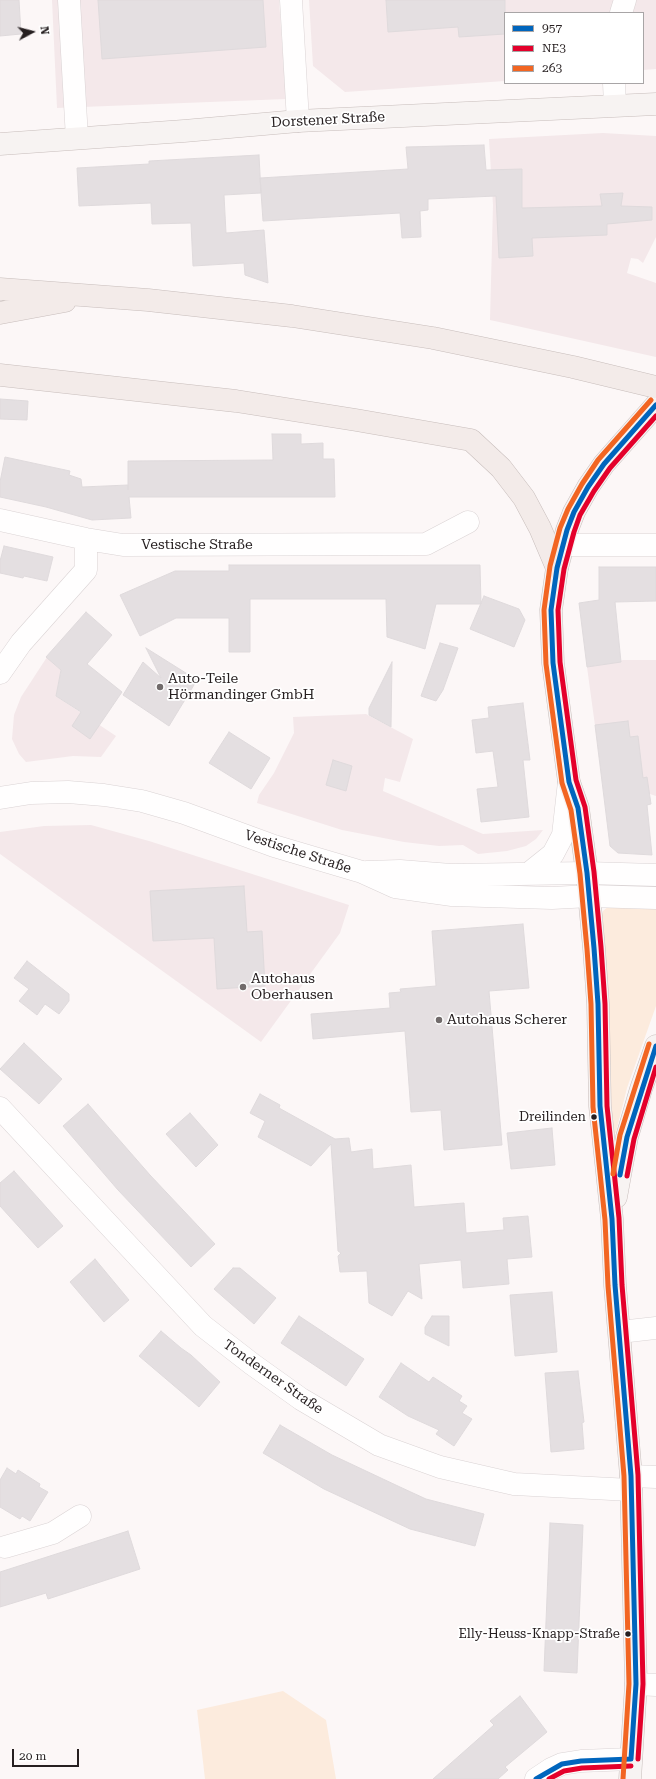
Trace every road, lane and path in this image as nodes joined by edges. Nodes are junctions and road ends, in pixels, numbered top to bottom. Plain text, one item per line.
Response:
1 (69, 0) edge
2 (291, 0) edge
3 (625, 0) edge
4 (621, 12) edge
5 (614, 84) edge
6 (656, 104) edge
7 (615, 106) junction
8 (656, 110) edge
9 (298, 121) junction
10 (77, 138) junction
11 (0, 144) edge
12 (0, 289) edge
13 (96, 296) junction
14 (0, 313) edge
15 (0, 375) edge
16 (656, 387) edge
17 (656, 406) edge
18 (0, 520) edge
19 (468, 522) dead end
20 (86, 539) junction
21 (562, 545) junction
22 (656, 545) edge
23 (556, 568) junction
24 (0, 673) edge
25 (569, 782) junction
26 (0, 798) edge
27 (362, 872) junction
28 (587, 873) junction
29 (528, 874) junction
30 (656, 876) edge
31 (590, 896) junction
32 (656, 898) edge
33 (656, 1046) edge
34 (0, 1108) edge
35 (612, 1219) junction
36 (656, 1328) edge
37 (620, 1332) junction
38 (656, 1477) edge
39 (631, 1483) junction
40 (80, 1516) dead end
41 (2, 1546) edge
42 (646, 1685) edge
43 (630, 1769) edge
44 (536, 1779) edge

1 - 10 street
2 - 9 street
3 - 4 street
5 - 7 street
6 - 7 main road, Dorstener Straße
7 - 8 main road
7 - 9 main road, Dorstener Straße
9 - 10 main road, Dorstener Straße
10 - 11 main road, Dorstener Straße
12 - 13 highway
13 - 14 highway
13 - 16 highway
15 - 23 highway
17 - 21 main road
18 - 20 street, Vestische Straße
19 - 20 street, Vestische Straße
20 - 24 street
21 - 22 street
21 - 23 main road
23 - 25 main road
25 - 28 main road
25 - 29 street
26 - 27 street, Vestische Straße
27 - 29 street, Vestische Straße
27 - 31 street, Vestische Straße
28 - 29 street, Vestische Straße
28 - 30 street, Vestische Straße
28 - 31 main road
31 - 32 street, Vestische Straße
31 - 35 main road
33 - 35 main road
34 - 39 street, Tonderner Straße
35 - 37 main road
36 - 37 street
37 - 39 main road
38 - 39 street, Tonderner Straße
39 - 42 main road
40 - 41 street
42 - 43 main road
43 - 44 street

